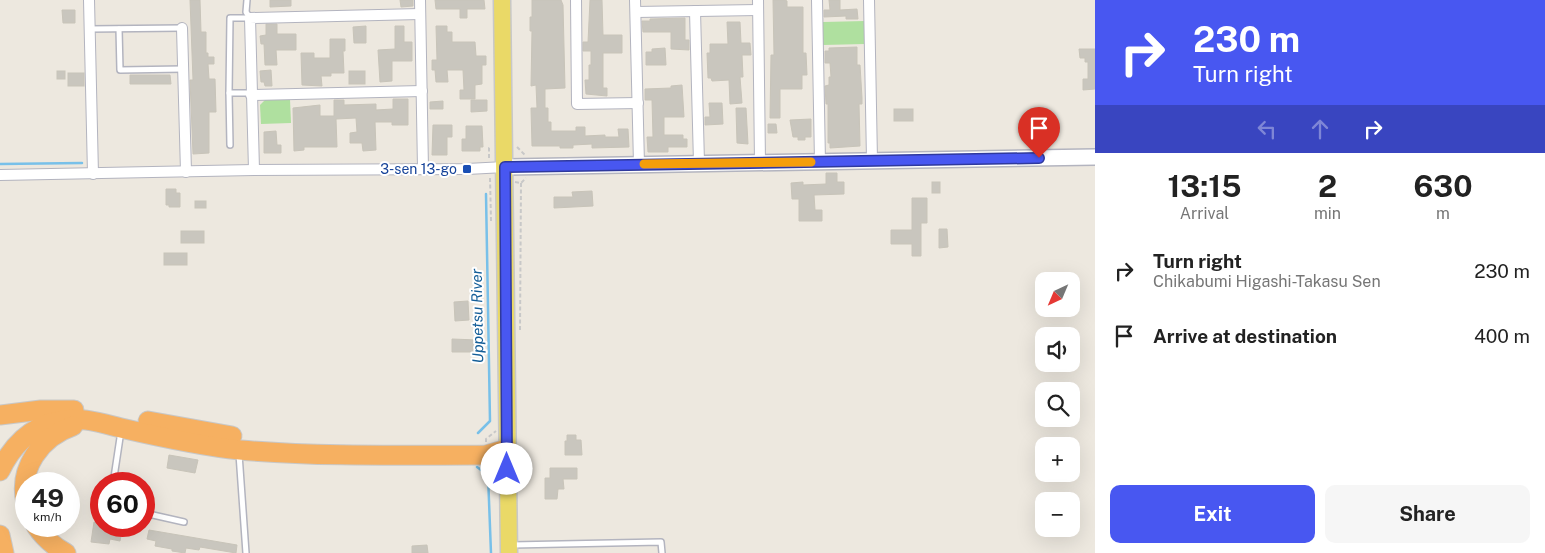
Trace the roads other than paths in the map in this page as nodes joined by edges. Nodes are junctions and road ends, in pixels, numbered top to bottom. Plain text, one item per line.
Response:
1 (89, 0) edge
2 (247, 0) edge
3 (420, 0) edge
4 (502, 0) edge
5 (576, 0) edge
6 (635, 0) edge
7 (817, 0) edge
8 (868, 0) edge
9 (758, 5) edge
10 (695, 11) junction
11 (636, 12) junction
12 (420, 14) junction
13 (250, 18) junction
14 (182, 28) joint
15 (90, 29) junction
16 (120, 29) junction
17 (183, 69) junction
18 (422, 90) junction
19 (229, 93) junction
20 (251, 94) junction
21 (638, 103) junction
22 (230, 145) dead end
23 (1095, 157) edge
24 (872, 160) junction
25 (760, 162) junction
26 (820, 162) junction
27 (699, 163) junction
28 (639, 164) junction
29 (505, 167) junction
30 (423, 169) junction
31 (254, 170) junction
32 (186, 172) junction
33 (92, 174) junction
34 (0, 175) edge
35 (41, 410) junction
36 (0, 415) edge
37 (94, 421) junction
38 (0, 422) edge
39 (121, 428) junction
40 (182, 434) junction
41 (239, 450) junction
42 (507, 450) junction
43 (0, 470) edge
44 (26, 472) edge
45 (115, 472) edge
46 (155, 515) edge
47 (184, 522) dead end
48 (0, 535) edge
49 (44, 537) edge
50 (509, 549) edge
51 (4, 553) edge
52 (66, 553) edge
53 (246, 553) edge
54 (662, 553) edge

1 - 15 street
2 - 13 lane
3 - 12 street
4 - 29 main road
5 - 21 street
6 - 11 street
7 - 26 street
8 - 24 street
9 - 10 street
9 - 25 street
10 - 11 street
10 - 27 street
11 - 21 street
12 - 13 street
12 - 18 street
13 - 19 lane
13 - 20 street
14 - 16 lane
14 - 17 street
15 - 16 lane
15 - 33 street
16 - 17 lane
17 - 32 street
18 - 20 street
18 - 30 street
19 - 20 lane
19 - 22 lane
20 - 31 street
21 - 28 street
23 - 24 street
24 - 26 street
25 - 26 street
25 - 27 street
27 - 28 street
28 - 29 street
29 - 30 street
29 - 42 main road
30 - 31 street
31 - 32 street
32 - 33 street
33 - 34 street
35 - 36 highway
35 - 38 highway
35 - 40 highway
37 - 39 highway
37 - 43 highway
37 - 44 highway
39 - 40 highway
39 - 45 lane
40 - 41 highway
40 - 42 highway
41 - 42 highway
41 - 53 lane
42 - 50 main road
46 - 47 lane
48 - 51 highway
49 - 52 highway
50 - 54 lane

